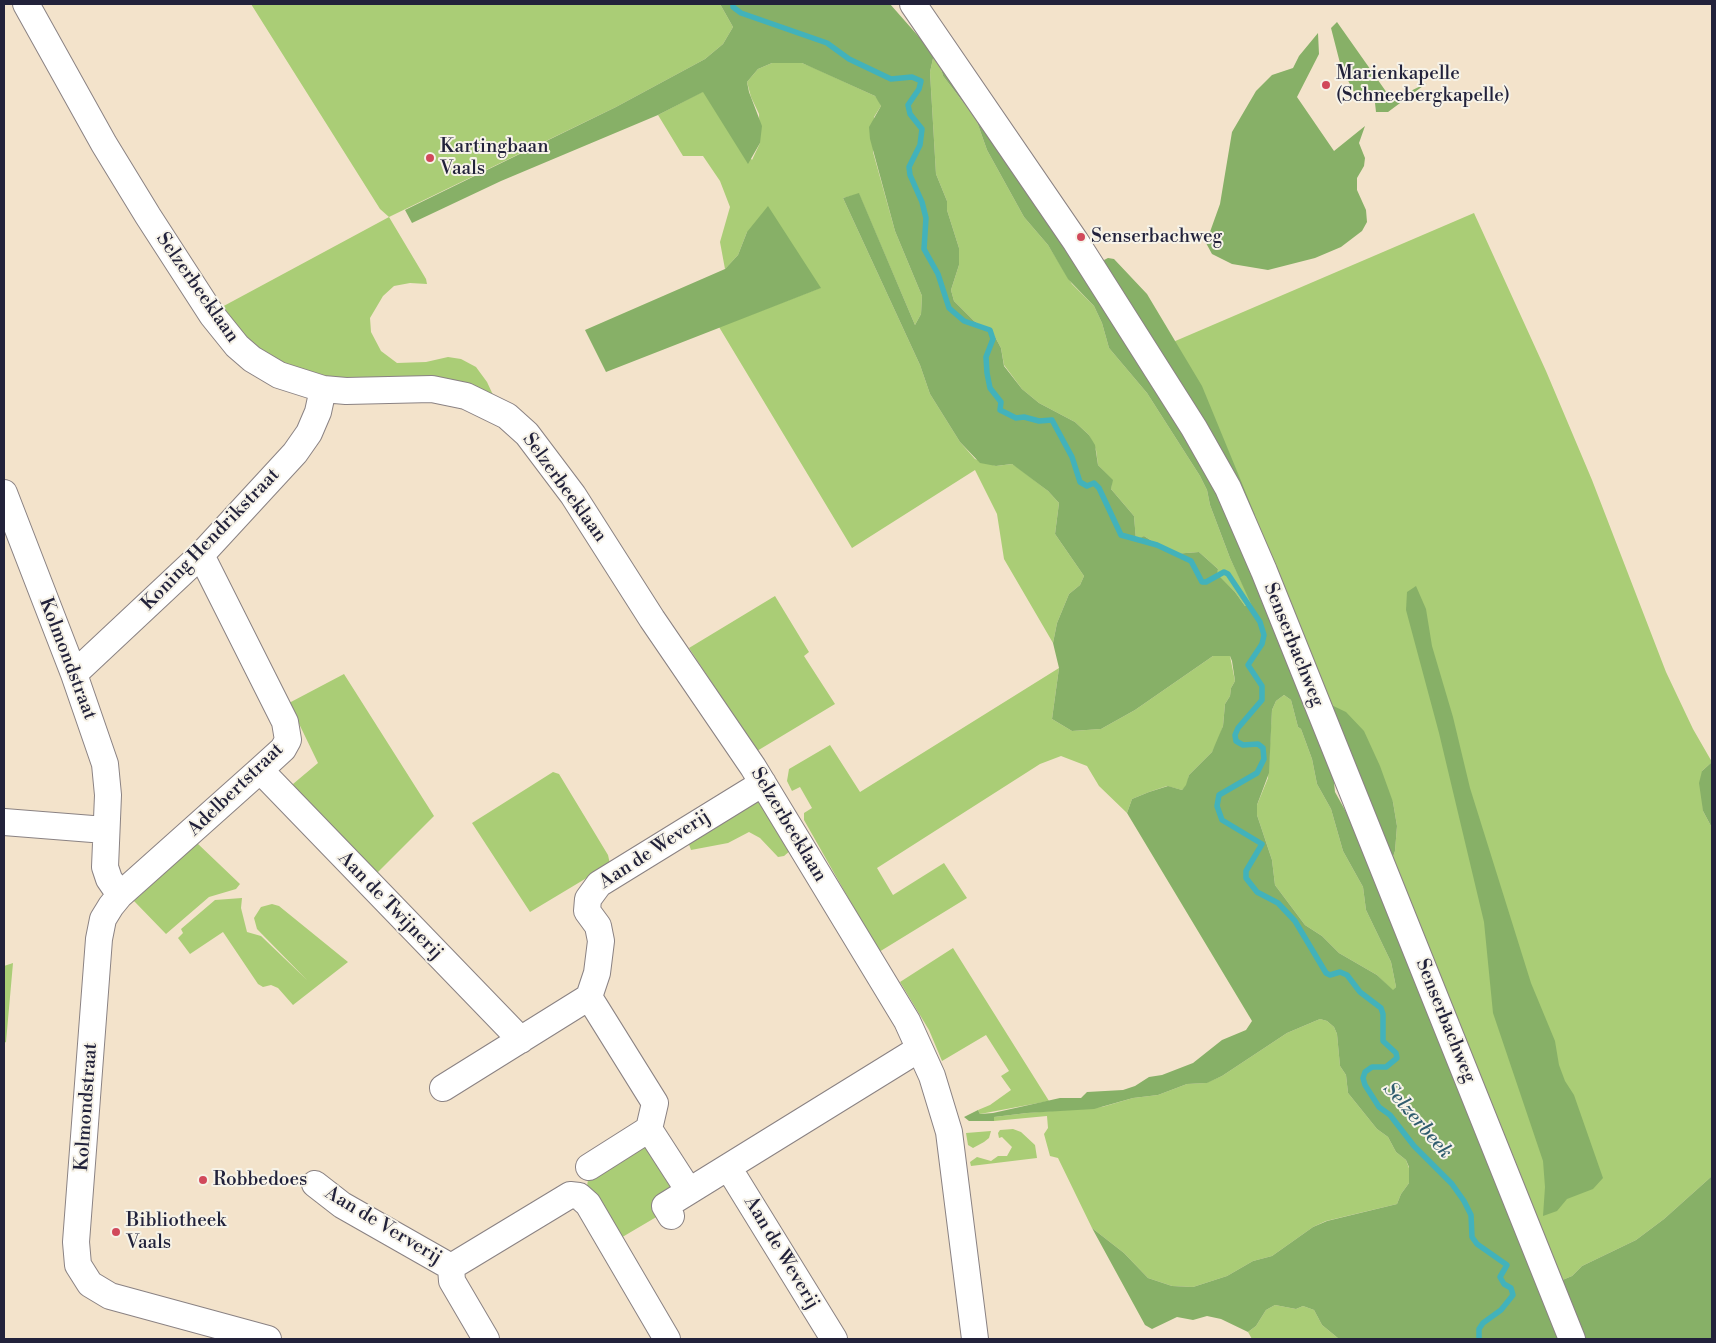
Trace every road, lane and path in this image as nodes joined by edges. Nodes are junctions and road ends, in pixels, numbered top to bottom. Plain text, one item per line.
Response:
1 (26, 4) edge
2 (914, 4) edge
3 (323, 389) junction
4 (4, 493) edge
5 (201, 555) junction
6 (74, 674) junction
7 (260, 770) junction
8 (762, 783) junction
9 (4, 822) edge
10 (105, 830) junction
11 (120, 895) junction
12 (589, 997) junction
13 (521, 1040) junction
14 (919, 1049) junction
15 (443, 1088) dead end
16 (649, 1129) junction
17 (728, 1167) junction
18 (588, 1168) dead end
19 (315, 1184) dead end
20 (689, 1191) junction
21 (671, 1216) dead end
22 (451, 1267) junction
23 (969, 1307) junction
24 (268, 1339) edge
25 (486, 1339) edge
26 (667, 1339) edge
27 (834, 1339) edge
28 (960, 1339) edge
29 (975, 1339) edge
30 (1572, 1339) edge

1 - 3 street, Selzerbeeklaan
2 - 30 street, Senserbachweg
3 - 5 street, Koning Hendrikstraat
3 - 8 street, Selzerbeeklaan
4 - 6 street, Kolmondstraat
5 - 6 street, Koning Hendrikstraat
5 - 7 street, Adelbertstraat
6 - 10 street, Kolmondstraat
7 - 11 street, Adelbertstraat
7 - 13 street, Aan de Twijnerij
8 - 12 street, Aan de Weverij
8 - 14 street, Selzerbeeklaan
9 - 10 street
10 - 11 street, Kolmondstraat
11 - 24 street, Kolmondstraat
12 - 13 street
12 - 16 street
13 - 15 street
14 - 17 street
14 - 23 street, Selzerbeeklaan
16 - 18 street
16 - 20 street
17 - 20 street
17 - 27 street, Aan de Weverij
19 - 22 street, Aan de Ververij
20 - 21 street
22 - 25 street, Aan de Ververij
22 - 26 street, Aan de Ververij
23 - 28 street
23 - 29 street, Selzerbeeklaan

